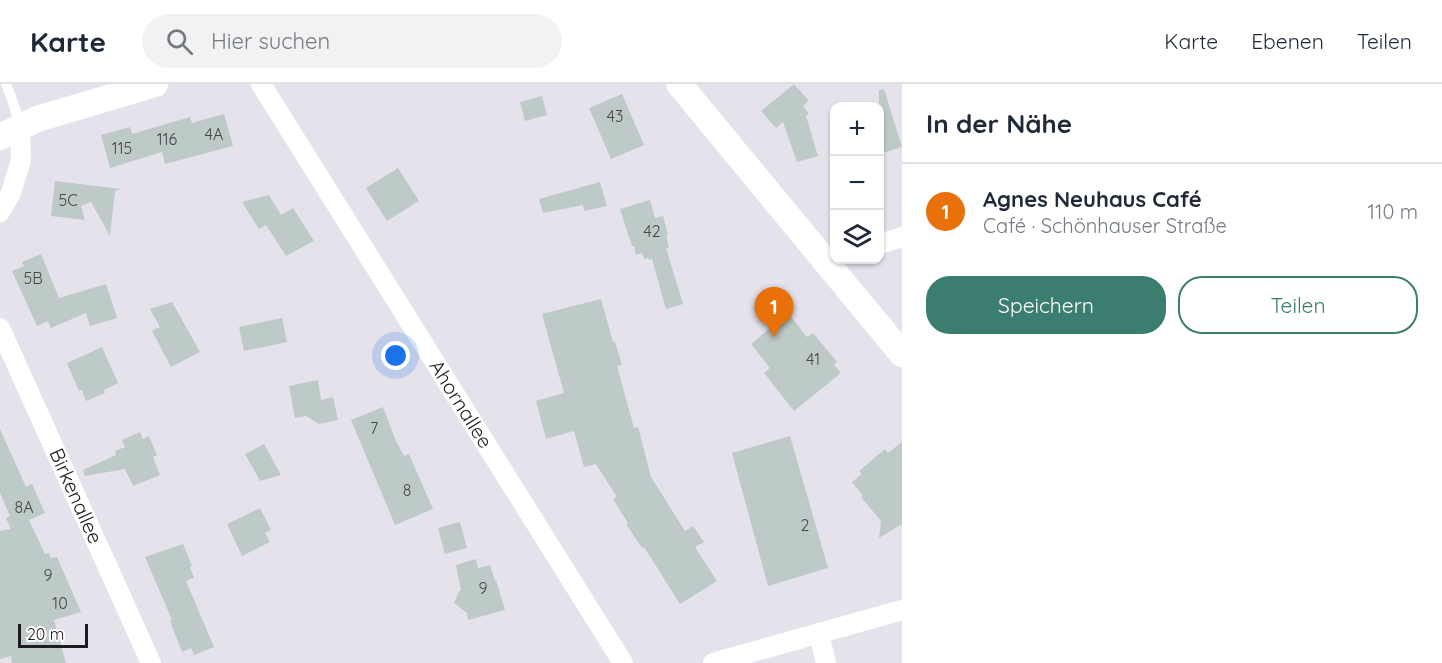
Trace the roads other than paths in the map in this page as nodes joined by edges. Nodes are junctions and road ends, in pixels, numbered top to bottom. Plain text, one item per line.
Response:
1 (6, 84) edge
2 (155, 84) edge
3 (261, 84) edge
4 (679, 84) edge
5 (10, 132) edge
6 (0, 212) edge
7 (902, 237) edge
8 (884, 242) edge
9 (830, 258) edge
10 (835, 264) edge
11 (0, 328) edge
12 (902, 354) edge
13 (902, 610) edge
14 (819, 633) junction
15 (151, 663) edge
16 (623, 663) edge
17 (712, 663) edge
18 (826, 663) edge

1 - 5 lane
2 - 5 street
3 - 16 street, Ahornallee
4 - 9 street
5 - 6 street
7 - 8 street
10 - 12 street
11 - 15 street, Birkenallee
13 - 14 street
14 - 17 street
14 - 18 street

